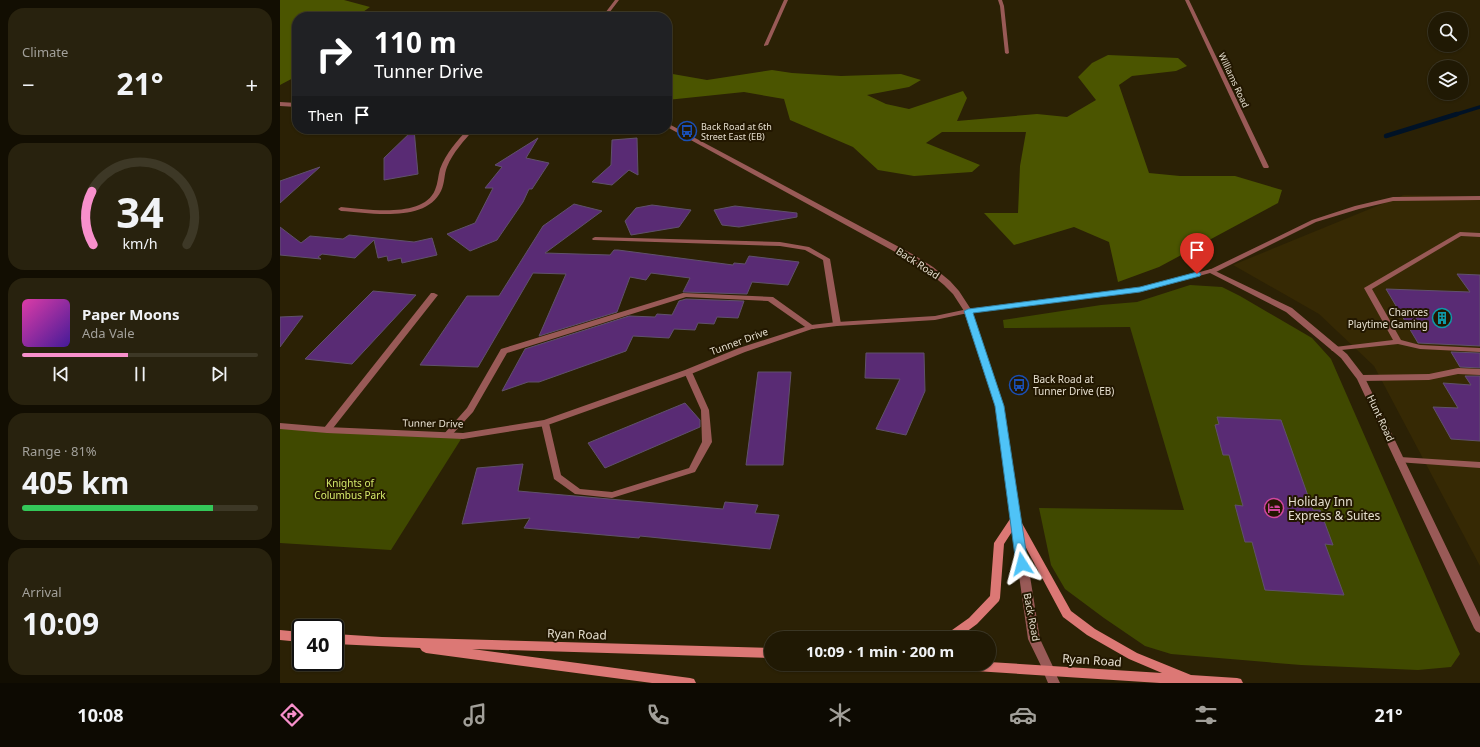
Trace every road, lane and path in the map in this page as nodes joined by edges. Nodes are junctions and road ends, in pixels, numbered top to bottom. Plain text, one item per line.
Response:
1 (617, 0) edge
2 (786, 0) edge
3 (1000, 0) edge
4 (1187, 0) edge
5 (608, 12) edge
6 (766, 45) dead end
7 (1007, 53) dead end
8 (280, 104) edge
9 (292, 104) edge
10 (672, 128) edge
11 (466, 134) edge
12 (1266, 167) dead end
13 (1480, 198) edge
14 (341, 209) dead end
15 (1480, 235) edge
16 (595, 239) dead end
17 (1211, 271) junction
18 (434, 295) dead end
19 (968, 311) junction
20 (836, 324) junction
21 (811, 327) junction
22 (1398, 342) junction
23 (1335, 349) junction
24 (1480, 350) edge
25 (688, 372) junction
26 (1480, 372) edge
27 (1361, 378) junction
28 (545, 423) junction
29 (280, 426) edge
30 (326, 430) junction
31 (447, 435) junction
32 (1400, 460) junction
33 (1480, 465) edge
34 (1015, 519) junction
35 (1480, 628) edge
36 (959, 631) edge
37 (280, 635) edge
38 (292, 636) edge
39 (344, 640) edge
40 (382, 642) junction
41 (764, 653) edge
42 (996, 668) edge
43 (1048, 671) junction
44 (1193, 681) junction
45 (690, 683) edge
46 (1054, 683) edge
47 (1237, 683) edge

1 - 5 street
2 - 6 street
3 - 7 street
4 - 12 street, Williams Road
8 - 9 street
10 - 19 street, Back Road
11 - 14 street
13 - 17 street, Tunner Drive
15 - 22 street
16 - 20 street
17 - 19 street, Tunner Drive
17 - 23 street, Hunt Road
18 - 30 street
19 - 20 street, Tunner Drive
19 - 34 street, Back Road
20 - 21 street, Tunner Drive
21 - 25 street, Tunner Drive
21 - 31 street
22 - 23 street
22 - 24 street
23 - 27 street, Hunt Road
25 - 28 street, Tunner Drive
25 - 28 street
26 - 27 street
27 - 32 street, Hunt Road
28 - 31 street, Tunner Drive
29 - 30 street, Tunner Drive
30 - 31 street, Tunner Drive
32 - 33 street
32 - 35 street, Hunt Road
34 - 36 main road
34 - 43 street, Back Road
34 - 44 main road
37 - 38 main road
39 - 40 main road, Ryan Road
40 - 41 main road, Ryan Road
40 - 45 main road, Ryan Road
42 - 43 main road, Ryan Road
43 - 44 main road, Ryan Road
43 - 46 street, Back Road
44 - 47 main road, Ryan Road

